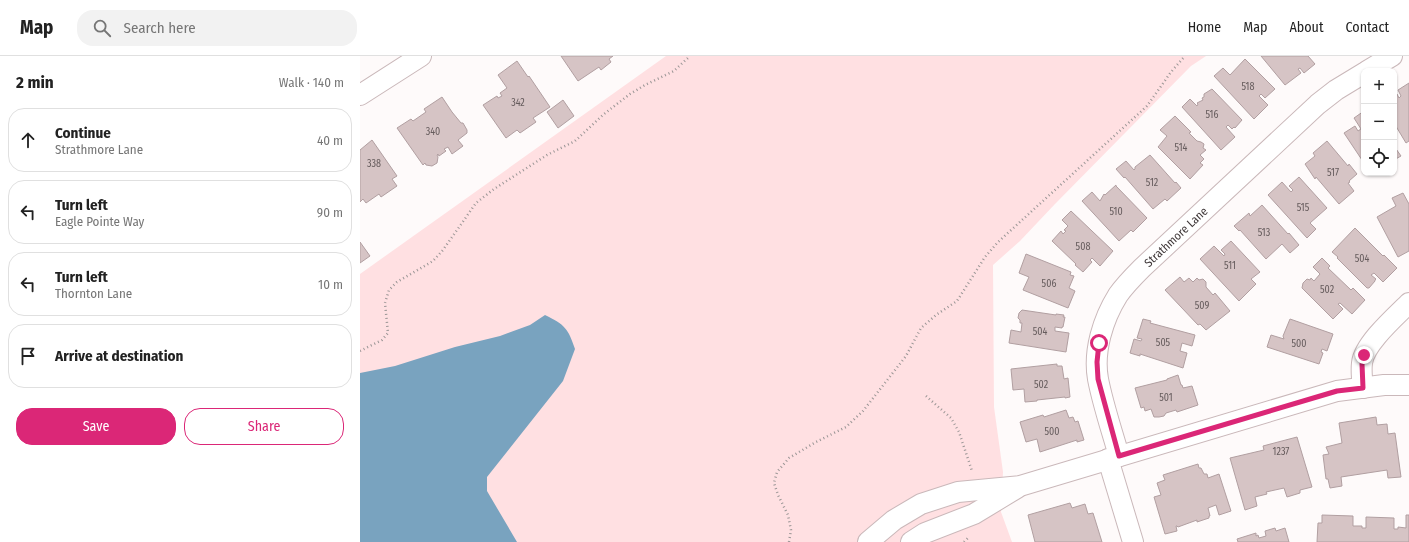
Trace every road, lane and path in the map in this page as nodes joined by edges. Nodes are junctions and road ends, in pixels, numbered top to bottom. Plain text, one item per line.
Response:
1 (420, 56) edge
2 (690, 56) edge
3 (1185, 56) edge
4 (1392, 56) edge
5 (1372, 68) edge
6 (1361, 75) edge
7 (360, 95) edge
8 (1409, 303) edge
9 (360, 351) edge
10 (1409, 385) edge
11 (1363, 388) junction
12 (926, 396) dead end
13 (1113, 457) junction
14 (1020, 486) junction
15 (976, 490) junction
16 (981, 510) junction
17 (788, 542) edge
18 (868, 542) edge
19 (911, 542) edge
20 (964, 542) edge
21 (1133, 542) edge

1 - 7 street
2 - 9 path
3 - 17 path
4 - 5 street
6 - 13 street, Strathmore Lane
8 - 11 street
10 - 11 street
11 - 13 street
12 - 15 path
13 - 14 street
13 - 21 street, Strathmore Lane
14 - 15 street
14 - 16 street
15 - 18 street
16 - 19 street
16 - 20 path

